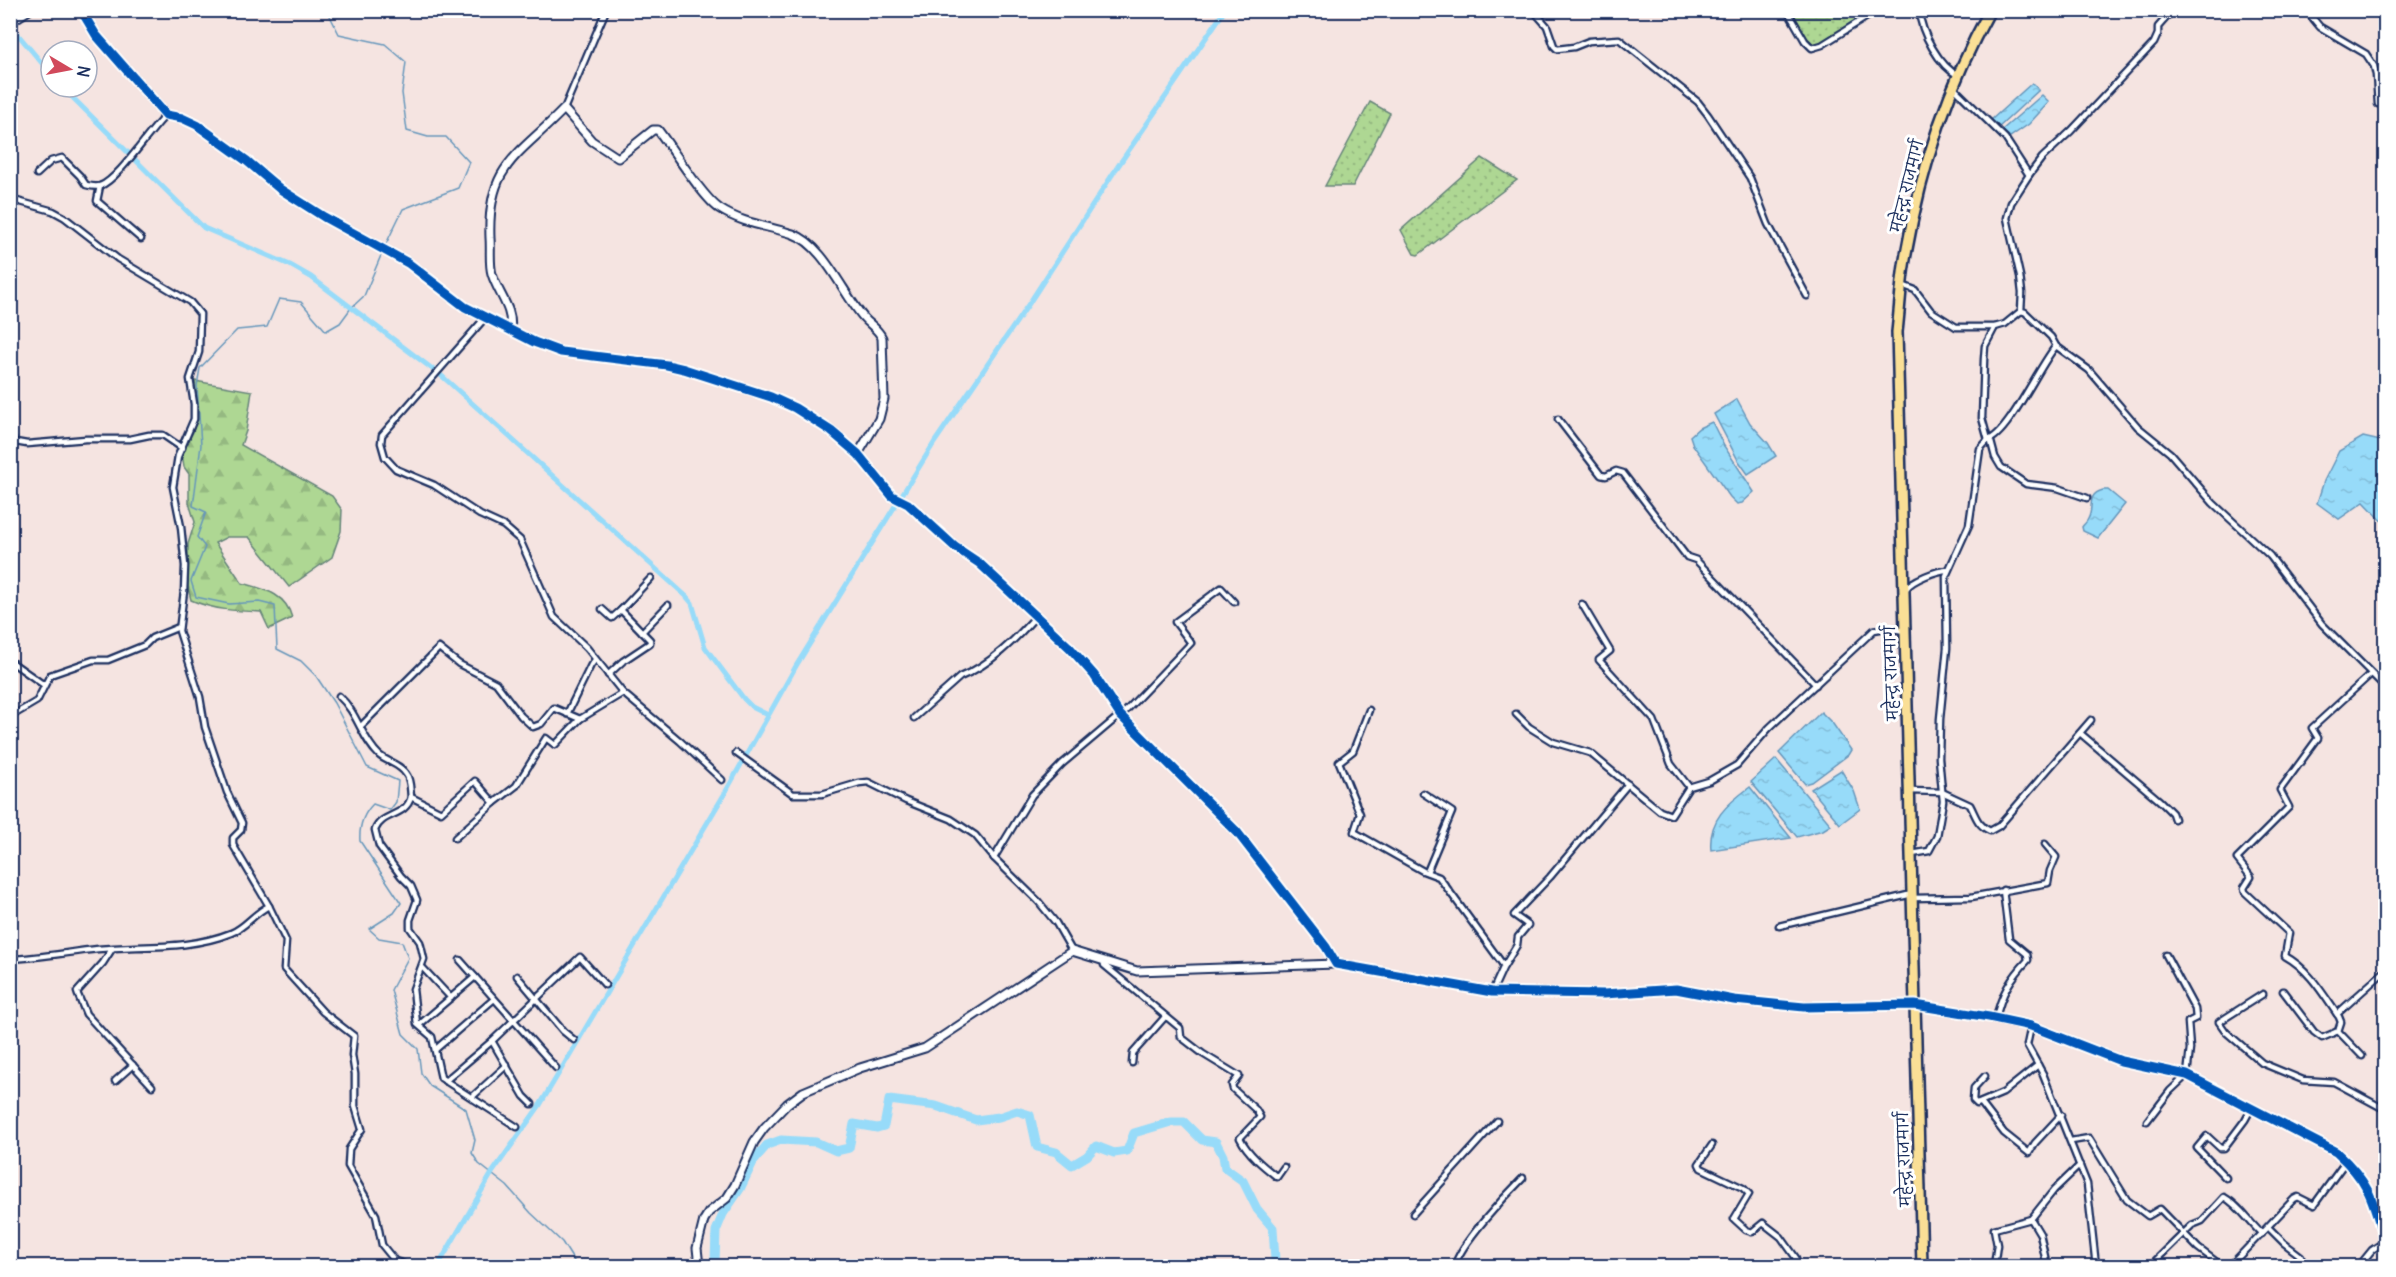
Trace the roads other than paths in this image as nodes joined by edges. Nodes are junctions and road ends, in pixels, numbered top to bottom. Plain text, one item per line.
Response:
1 (29, 10) edge
2 (81, 10) edge
3 (606, 10) edge
4 (1533, 10) edge
5 (1787, 10) edge
6 (1878, 10) edge
7 (1919, 10) edge
8 (1990, 10) edge
9 (2173, 10) edge
10 (2306, 10) edge
11 (10, 22) edge
12 (1959, 76) junction
13 (1953, 87) junction
14 (2378, 104) dead end
15 (564, 109) junction
16 (166, 115) junction
17 (37, 174) dead end
18 (2029, 175) junction
19 (100, 186) junction
20 (10, 199) edge
21 (141, 239) dead end
22 (1902, 285) junction
23 (1807, 296) dead end
24 (2021, 311) junction
25 (485, 318) junction
26 (1995, 327) junction
27 (510, 330) junction
28 (2056, 346) junction
29 (1558, 419) dead end
30 (1989, 440) junction
31 (10, 441) edge
32 (182, 448) junction
33 (858, 454) junction
34 (2087, 498) dead end
35 (1948, 570) junction
36 (651, 578) dead end
37 (1904, 594) junction
38 (1234, 602) dead end
39 (1582, 604) dead end
40 (668, 605) dead end
41 (602, 609) dead end
42 (621, 610) junction
43 (1036, 616) junction
44 (179, 627) junction
45 (1905, 631) junction
46 (642, 632) junction
47 (595, 660) junction
48 (10, 661) edge
49 (2371, 674) junction
50 (608, 675) junction
51 (44, 685) junction
52 (1816, 685) junction
53 (2385, 688) edge
54 (623, 693) junction
55 (339, 696) dead end
56 (1368, 710) dead end
57 (567, 714) junction
58 (1516, 714) dead end
59 (1121, 715) junction
60 (10, 717) edge
61 (914, 718) dead end
62 (580, 719) junction
63 (2091, 720) dead end
64 (361, 726) junction
65 (2080, 733) junction
66 (737, 754) dead end
67 (722, 780) dead end
68 (1628, 784) junction
69 (1689, 787) junction
70 (1910, 791) junction
71 (1942, 792) junction
72 (1423, 793) dead end
73 (411, 797) junction
74 (494, 803) junction
75 (2174, 819) dead end
76 (455, 838) dead end
77 (2045, 844) dead end
78 (1911, 854) junction
79 (994, 858) junction
80 (1427, 872) junction
81 (2003, 890) junction
82 (1912, 896) junction
83 (268, 906) junction
84 (1779, 926) dead end
85 (112, 949) junction
86 (1072, 951) junction
87 (2166, 955) dead end
88 (10, 959) edge
89 (460, 960) dead end
90 (1104, 962) junction
91 (1336, 964) junction
92 (1504, 966) junction
93 (422, 967) junction
94 (2385, 970) edge
95 (517, 976) dead end
96 (475, 977) junction
97 (605, 985) dead end
98 (2283, 991) dead end
99 (1492, 992) junction
100 (2264, 994) dead end
101 (451, 998) junction
102 (494, 999) junction
103 (536, 999) junction
104 (1915, 1005) junction
105 (2337, 1014) junction
106 (1165, 1017) junction
107 (1996, 1018) junction
108 (513, 1021) junction
109 (419, 1025) junction
110 (2031, 1026) junction
111 (2338, 1031) junction
112 (574, 1040) dead end
113 (492, 1041) junction
114 (436, 1050) junction
115 (2361, 1056) dead end
116 (1132, 1063) dead end
117 (133, 1065) junction
118 (507, 1065) junction
119 (2038, 1065) junction
120 (556, 1068) dead end
121 (2187, 1075) junction
122 (1984, 1076) dead end
123 (115, 1081) dead end
124 (445, 1082) junction
125 (152, 1086) dead end
126 (472, 1097) junction
127 (1981, 1103) junction
128 (532, 1104) dead end
129 (2252, 1107) junction
130 (2385, 1110) edge
131 (2061, 1115) junction
132 (1497, 1121) dead end
133 (2147, 1121) dead end
134 (517, 1127) dead end
135 (2071, 1141) junction
136 (1712, 1145) dead end
137 (2346, 1161) junction
138 (2080, 1165) junction
139 (1284, 1167) dead end
140 (1523, 1178) dead end
141 (2226, 1178) dead end
142 (1413, 1214) dead end
143 (2031, 1219) junction
144 (2268, 1227) junction
145 (2184, 1233) junction
146 (2262, 1234) junction
147 (2385, 1245) edge
148 (405, 1266) edge
149 (699, 1266) edge
150 (1455, 1266) edge
151 (1793, 1266) edge
152 (1922, 1266) edge
153 (1994, 1266) edge
154 (2047, 1266) edge
155 (2096, 1266) edge
156 (2150, 1266) edge
157 (2222, 1266) edge
158 (2230, 1266) edge
159 (2293, 1266) edge
160 (2359, 1266) edge

1 - 11 street
2 - 16 street
3 - 15 street
4 - 23 street
5 - 6 street
7 - 12 street
8 - 12 highway, महेन्द्र राजमार्ग
9 - 18 street
10 - 14 street
12 - 13 highway, महेन्द्र राजमार्ग
13 - 18 street
13 - 22 highway, महेन्द्र राजमार्ग
15 - 27 street
15 - 33 street
16 - 19 street
16 - 25 street
17 - 19 street
18 - 24 street
19 - 21 street
20 - 32 street
22 - 26 street
22 - 37 highway, महेन्द्र राजमार्ग
24 - 26 street
24 - 28 street
25 - 27 street
25 - 47 street
26 - 30 street
27 - 33 street
28 - 30 street
28 - 49 street
29 - 52 street
30 - 34 street
30 - 35 street
31 - 32 street
32 - 44 street
33 - 43 street
35 - 37 street
35 - 71 street
36 - 42 street
37 - 45 highway, महेन्द्र राजमार्ग
38 - 59 street
39 - 69 street
40 - 46 street
41 - 42 street
42 - 46 street
43 - 59 street
43 - 61 street
44 - 51 street
44 - 83 street
45 - 52 street
45 - 70 highway, महेन्द्र राजमार्ग
46 - 50 street
47 - 50 street
47 - 57 street
48 - 51 street
49 - 53 street
49 - 105 street
50 - 54 street
51 - 60 street
52 - 69 street
54 - 62 street
54 - 67 street
55 - 64 street
56 - 80 street
57 - 62 street
57 - 64 street
58 - 68 street
59 - 79 street
59 - 91 street
62 - 74 street
63 - 65 street
64 - 73 street
65 - 71 street
65 - 75 street
66 - 79 street
68 - 69 street
68 - 92 street
70 - 71 street
70 - 78 highway, महेन्द्र राजमार्ग
71 - 78 street
72 - 80 street
73 - 74 street
73 - 93 street
74 - 76 street
77 - 81 street
78 - 82 highway, महेन्द्र राजमार्ग
79 - 86 street
80 - 92 street
81 - 82 street
81 - 107 street
82 - 84 street
82 - 104 highway, महेन्द्र राजमार्ग
83 - 85 street
83 - 148 street
85 - 88 street
85 - 117 street
86 - 90 street
86 - 149 street
87 - 121 street
89 - 96 street
90 - 91 street
90 - 106 street
91 - 99 street
92 - 99 street
93 - 101 street
93 - 109 street
94 - 105 street
95 - 103 street
96 - 101 street
96 - 102 street
97 - 103 street
98 - 111 street
99 - 104 street
100 - 130 street
101 - 109 street
102 - 108 street
102 - 114 street
103 - 108 street
103 - 112 street
104 - 107 street
104 - 152 highway, महेन्द्र राजमार्ग
105 - 111 street
106 - 116 street
106 - 139 street
107 - 110 street
108 - 113 street
108 - 120 street
109 - 114 street
110 - 119 street
110 - 121 street
111 - 115 street
113 - 118 street
113 - 124 street
114 - 124 street
117 - 123 street
117 - 125 street
118 - 126 street
118 - 128 street
119 - 127 street
119 - 131 street
121 - 129 street
121 - 133 street
122 - 127 street
124 - 126 street
126 - 134 street
127 - 131 street
129 - 137 street
129 - 141 street
131 - 135 street
132 - 142 street
135 - 138 street
135 - 145 street
136 - 151 street
137 - 144 street
137 - 147 street
138 - 143 street
138 - 155 street
140 - 150 street
143 - 153 street
143 - 154 street
144 - 146 street
144 - 159 street
145 - 146 street
145 - 156 street
145 - 157 street
146 - 158 street
147 - 160 street

